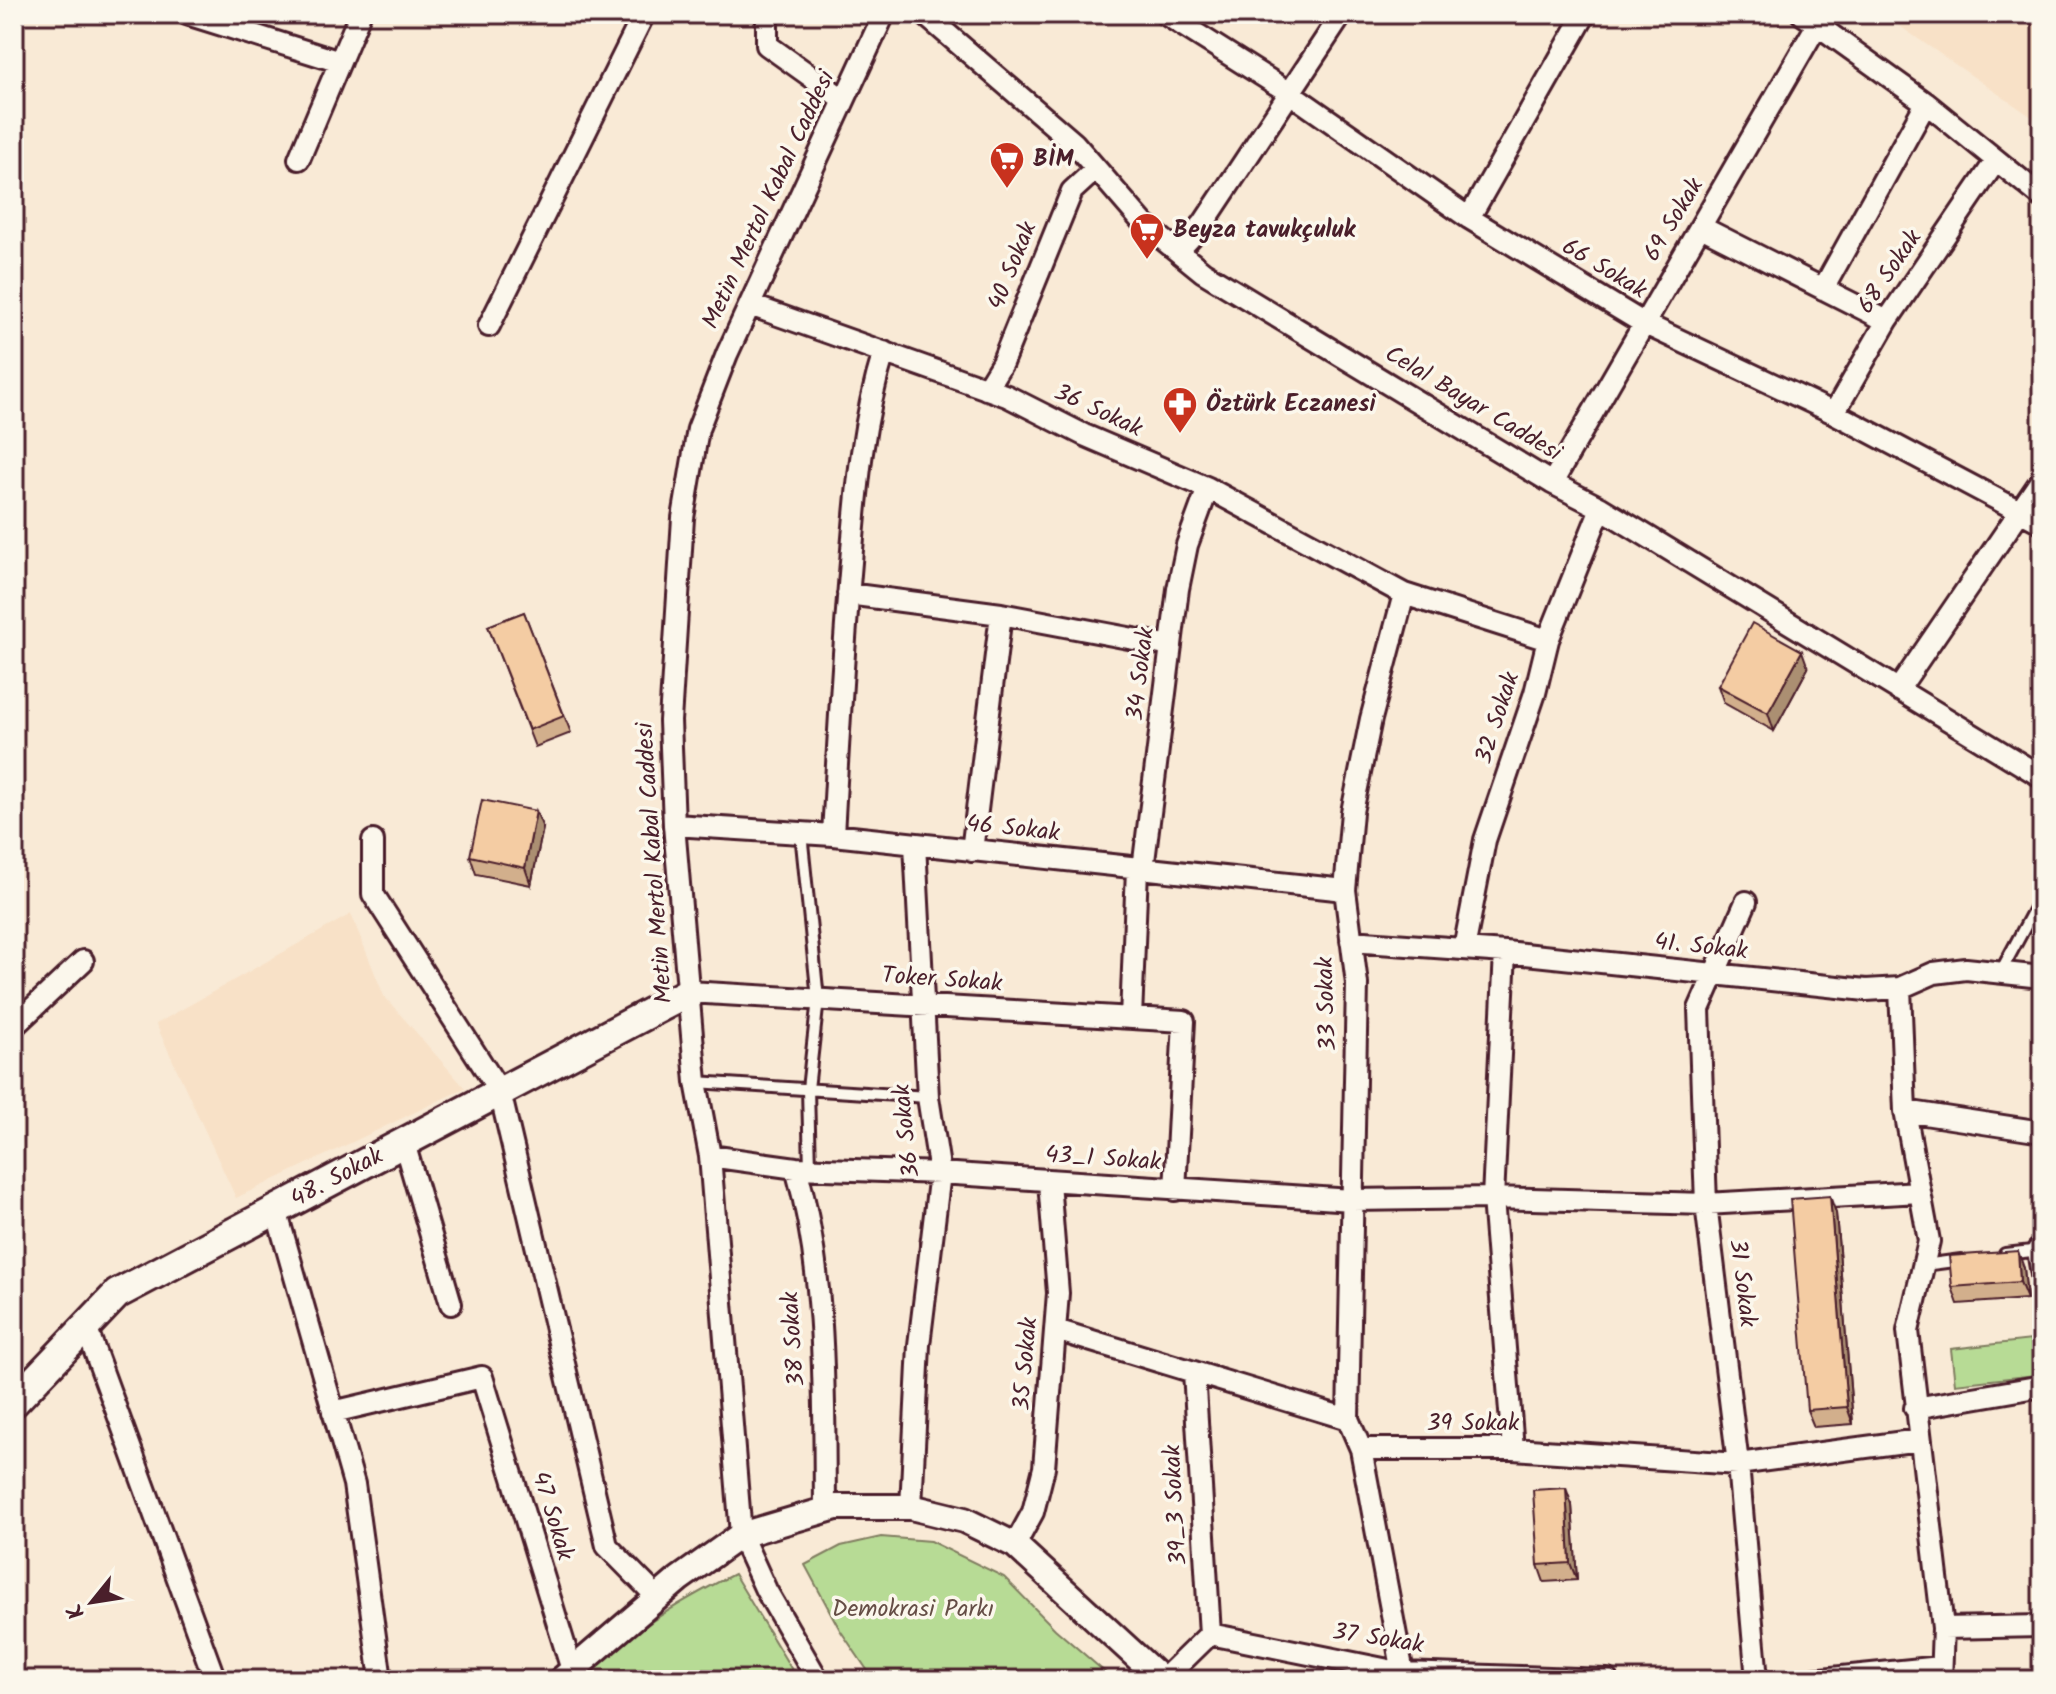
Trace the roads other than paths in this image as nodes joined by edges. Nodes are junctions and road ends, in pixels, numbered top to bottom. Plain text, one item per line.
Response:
1 (187, 14) edge
2 (360, 14) edge
3 (644, 14) edge
4 (767, 14) edge
5 (884, 14) edge
6 (924, 14) edge
7 (1165, 14) edge
8 (1342, 14) edge
9 (1585, 14) edge
10 (1810, 20) edge
11 (340, 62) junction
12 (1290, 93) junction
13 (844, 100) junction
14 (1926, 103) junction
15 (299, 159) dead end
16 (1995, 162) junction
17 (1096, 169) junction
18 (2042, 197) edge
19 (1469, 218) junction
20 (1701, 227) junction
21 (1178, 251) junction
22 (1823, 289) junction
23 (750, 305) junction
24 (1887, 321) junction
25 (1643, 323) junction
26 (489, 326) dead end
27 (884, 352) junction
28 (986, 389) junction
29 (1834, 413) junction
30 (2042, 479) edge
31 (1552, 483) junction
32 (1208, 488) junction
33 (1601, 508) junction
34 (2019, 513) junction
35 (2042, 523) edge
36 (848, 594) junction
37 (1404, 594) junction
38 (1001, 614) junction
39 (1548, 640) junction
40 (1171, 646) junction
41 (1898, 690) junction
42 (2042, 777) edge
43 (674, 825) junction
44 (801, 833) junction
45 (833, 835) junction
46 (373, 841) dead end
47 (915, 844) junction
48 (972, 851) junction
49 (1140, 869) junction
50 (1345, 890) junction
51 (2042, 895) edge
52 (1746, 902) dead end
53 (1351, 941) junction
54 (1464, 949) junction
55 (1505, 952) junction
56 (83, 961) dead end
57 (2000, 973) junction
58 (1712, 975) junction
59 (2042, 977) edge
60 (1900, 988) junction
61 (689, 992) junction
62 (818, 999) junction
63 (923, 1006) junction
64 (1131, 1018) junction
65 (14, 1026) edge
66 (696, 1082) junction
67 (808, 1089) junction
68 (500, 1092) junction
69 (928, 1097) junction
70 (1905, 1111) junction
71 (2042, 1132) edge
72 (404, 1143) junction
73 (710, 1156) junction
74 (803, 1168) junction
75 (940, 1173) junction
76 (1049, 1182) junction
77 (1175, 1190) junction
78 (1920, 1192) junction
79 (1493, 1198) junction
80 (1352, 1200) junction
81 (1706, 1204) junction
82 (276, 1210) junction
83 (2040, 1250) edge
84 (1995, 1256) edge
85 (1967, 1259) edge
86 (1924, 1265) junction
87 (2042, 1275) edge
88 (451, 1304) dead end
89 (86, 1327) junction
90 (1056, 1330) junction
91 (1194, 1372) junction
92 (2042, 1386) edge
93 (14, 1402) edge
94 (1915, 1408) junction
95 (333, 1412) junction
96 (1348, 1419) junction
97 (1919, 1440) junction
98 (1361, 1449) junction
99 (1513, 1449) junction
100 (1738, 1464) junction
101 (911, 1507) junction
102 (825, 1510) junction
103 (741, 1535) junction
104 (1015, 1545) junction
105 (657, 1597) junction
106 (2042, 1626) edge
107 (1943, 1628) junction
108 (1210, 1634) junction
109 (1403, 1673) junction
110 (1381, 1674) edge
111 (1941, 1674) edge
112 (566, 1675) edge
113 (215, 1680) edge
114 (381, 1680) edge
115 (818, 1680) edge
116 (1162, 1680) edge
117 (1607, 1680) edge
118 (1757, 1680) edge
119 (1812, 1680) edge

1 - 11 street
2 - 11 street
3 - 26 street
4 - 13 street
5 - 13 street, Metin Mertol Kabal Caddesi
6 - 17 street, Celal Bayar Caddesi
7 - 12 street, 66 Sokak
8 - 12 street
9 - 19 street
10 - 14 street
10 - 20 street, 69 Sokak
11 - 15 street
12 - 19 street, 66 Sokak
12 - 21 street
13 - 23 street, Metin Mertol Kabal Caddesi
14 - 16 street
14 - 22 street
16 - 18 street
16 - 24 street, 68 Sokak
17 - 21 street, Celal Bayar Caddesi
17 - 28 street, 40 Sokak
19 - 25 street, 66 Sokak
20 - 22 street
20 - 25 street, 69 Sokak
21 - 31 street, Celal Bayar Caddesi
22 - 24 street
23 - 27 street, 36 Sokak
23 - 43 street, Metin Mertol Kabal Caddesi
24 - 29 street, 68 Sokak
25 - 29 street, 66 Sokak
25 - 31 street, 69 Sokak
27 - 28 street, 36 Sokak
27 - 36 street
28 - 32 street, 36 Sokak
29 - 34 street, 66 Sokak
30 - 34 street
31 - 33 street, Celal Bayar Caddesi
32 - 37 street, 36 Sokak
32 - 40 street, 34 Sokak
33 - 39 street, 32 Sokak
33 - 41 street, Celal Bayar Caddesi
34 - 35 street, 66 Sokak
34 - 41 street
36 - 38 street
36 - 45 street
37 - 39 street, 36 Sokak
37 - 50 street, 33 Sokak
38 - 40 street
38 - 48 street
39 - 54 street, 32 Sokak
40 - 49 street, 34 Sokak
41 - 42 street, Celal Bayar Caddesi
43 - 44 street, 46 Sokak
43 - 61 street, Metin Mertol Kabal Caddesi
44 - 45 street, 46 Sokak
44 - 62 lane
45 - 47 street, 46 Sokak
46 - 68 street
47 - 48 street, 46 Sokak
47 - 63 street, 36 Sokak
48 - 49 street, 46 Sokak
49 - 50 street, 46 Sokak
49 - 64 street, 34 Sokak
50 - 53 street, 33 Sokak
51 - 57 lane
52 - 58 street, 31 Sokak
53 - 54 street, 41. Sokak
53 - 80 street, 33 Sokak
54 - 55 street, 41. Sokak
55 - 58 street, 41. Sokak
55 - 79 street
56 - 65 street
57 - 59 street, 41. Sokak
57 - 60 street, 41. Sokak
58 - 60 street, 41. Sokak
58 - 81 street, 31 Sokak
60 - 70 street
61 - 62 street, Toker Sokak
61 - 66 street, Metin Mertol Kabal Caddesi
61 - 68 main road, 48. Sokak
62 - 63 street, Toker Sokak
62 - 67 lane
63 - 64 street, Toker Sokak
63 - 69 street, 36 Sokak
64 - 77 street, Toker Sokak
66 - 67 lane
66 - 73 street, Metin Mertol Kabal Caddesi
67 - 69 lane
67 - 74 lane
68 - 72 main road, 48. Sokak
68 - 105 street
69 - 75 street, 36 Sokak
70 - 71 street
70 - 78 street
72 - 82 main road, 48. Sokak
72 - 88 street
73 - 74 street, 43_1 Sokak
73 - 103 street, Metin Mertol Kabal Caddesi
74 - 75 street, 43_1 Sokak
74 - 102 street, 38 Sokak
75 - 76 street, 43_1 Sokak
75 - 101 street, 36 Sokak
76 - 77 street, 43_1 Sokak
76 - 90 street, 35 Sokak
77 - 80 street, 43_1 Sokak
78 - 81 street, 43_1 Sokak
78 - 86 street
79 - 80 street, 43_1 Sokak
79 - 81 street, 43_1 Sokak
79 - 99 street
80 - 96 street, 33 Sokak
81 - 100 street, 31 Sokak
82 - 89 main road, 48. Sokak
82 - 95 street
83 - 84 lane
83 - 87 street
85 - 86 lane
86 - 94 street
89 - 93 main road, 48. Sokak
89 - 113 street
90 - 91 street
90 - 104 street, 35 Sokak
91 - 96 street
91 - 108 street, 39_3 Sokak
92 - 94 street
94 - 97 street
95 - 112 street, 47 Sokak
95 - 114 street
96 - 98 street
97 - 100 street, 39 Sokak
97 - 107 street
98 - 99 street, 39 Sokak
98 - 109 street
99 - 100 street, 39 Sokak
100 - 118 street, 31 Sokak
101 - 102 street
101 - 104 street
102 - 103 street
103 - 105 street
103 - 115 street, Metin Mertol Kabal Caddesi
104 - 116 street
105 - 112 street
106 - 107 street
107 - 111 street
108 - 110 street, 37 Sokak
108 - 116 street
109 - 110 street, 37 Sokak
109 - 117 street, 37 Sokak
111 - 119 street

